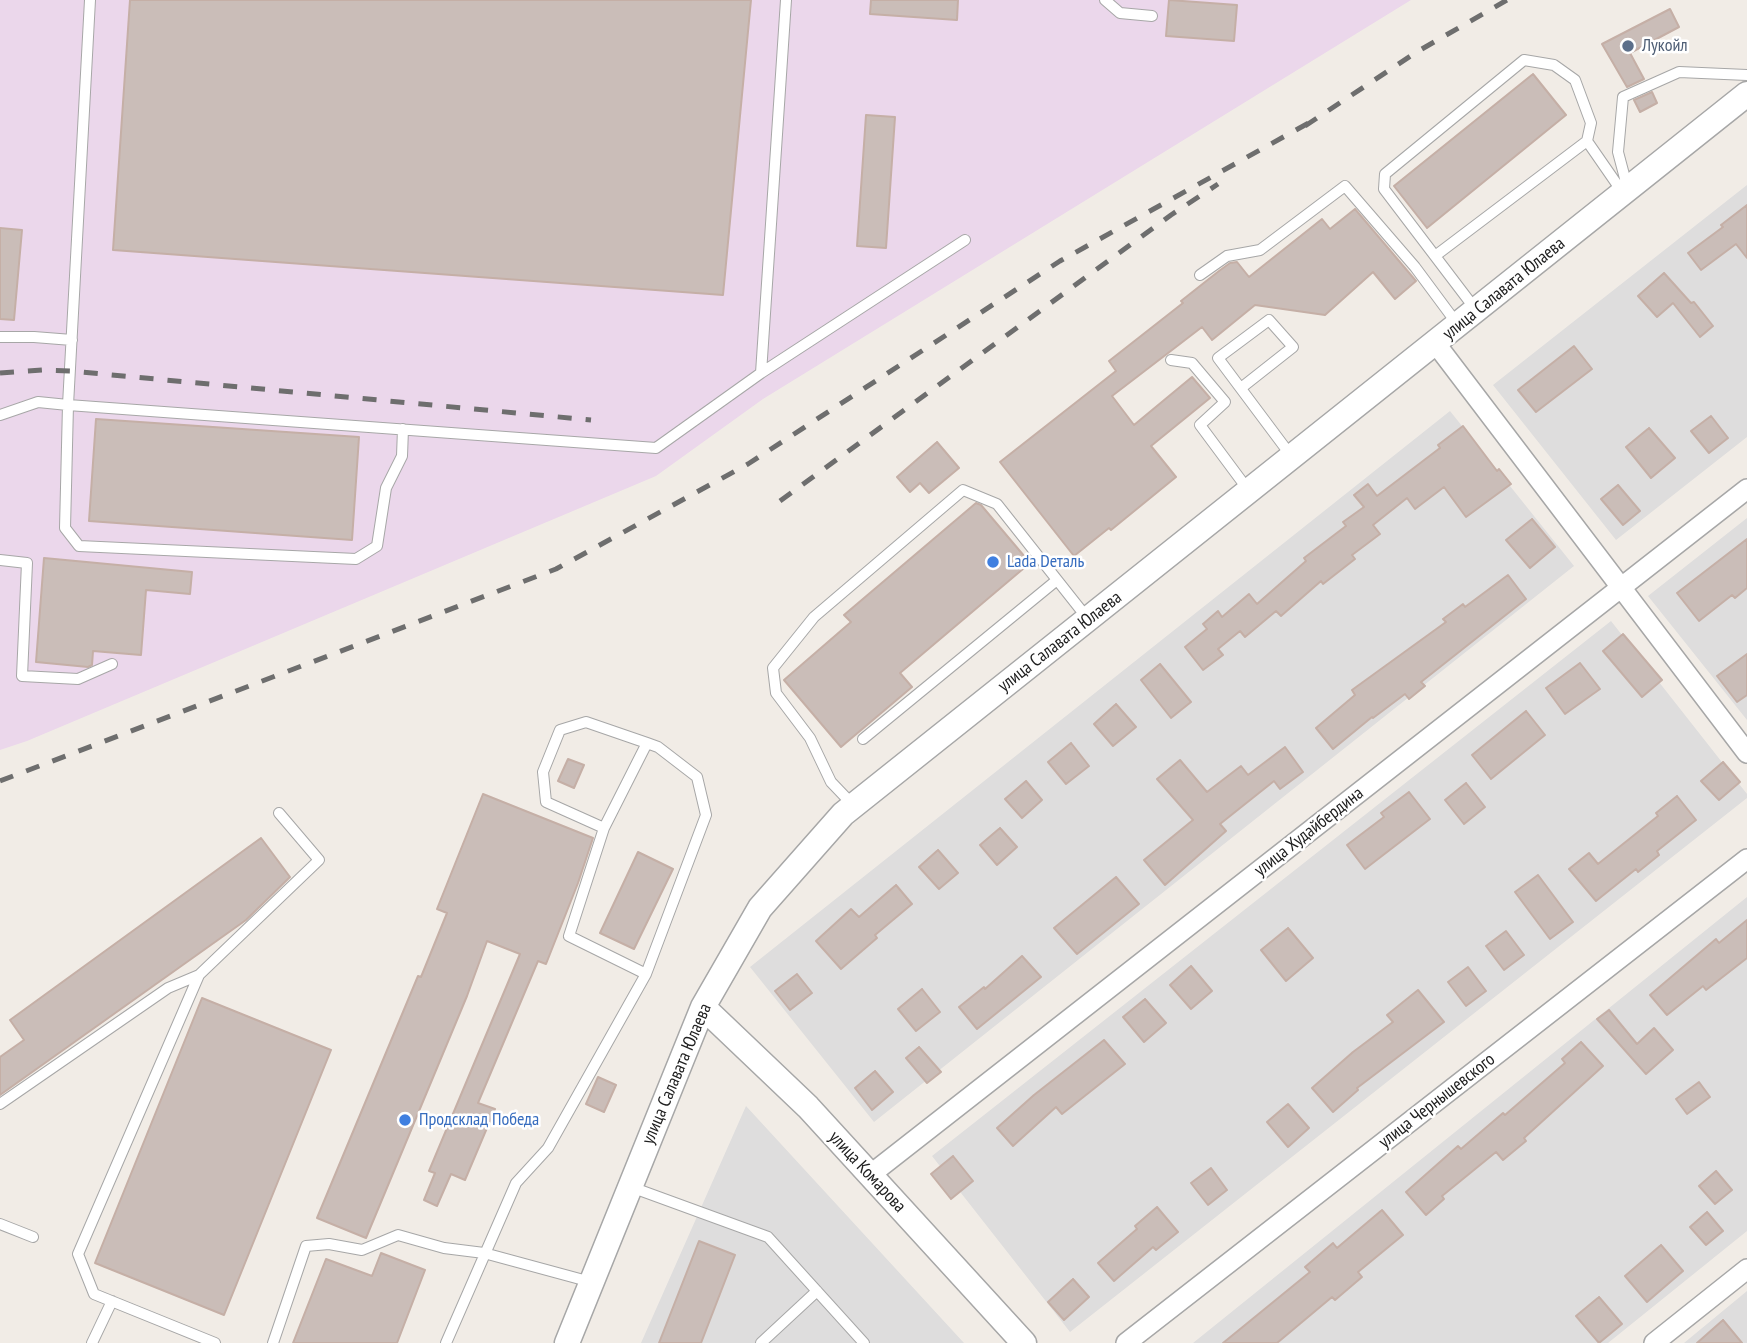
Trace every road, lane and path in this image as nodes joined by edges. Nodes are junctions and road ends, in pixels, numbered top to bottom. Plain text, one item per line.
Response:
1 (90, 0) edge
2 (786, 0) edge
3 (1105, 0) edge
4 (1152, 16) dead end
5 (1747, 75) edge
6 (1747, 94) edge
7 (1587, 141) junction
8 (1626, 192) junction
9 (965, 240) dead end
10 (1435, 256) junction
11 (1200, 275) dead end
12 (1468, 318) junction
13 (0, 337) edge
14 (72, 340) junction
15 (1436, 344) junction
16 (1171, 360) dead end
17 (761, 373) junction
18 (1241, 388) junction
19 (68, 405) junction
20 (0, 415) edge
21 (403, 429) junction
22 (1292, 458) junction
23 (1747, 489) edge
24 (1249, 492) junction
25 (0, 560) edge
26 (1057, 580) junction
27 (1621, 587) junction
28 (1088, 620) junction
29 (112, 664) dead end
30 (863, 739) dead end
31 (647, 743) junction
32 (1747, 753) edge
33 (854, 806) junction
34 (279, 813) dead end
35 (604, 828) junction
36 (1747, 859) edge
37 (646, 974) junction
38 (199, 975) junction
39 (703, 1007) junction
40 (0, 1104) edge
41 (870, 1175) junction
42 (630, 1187) junction
43 (0, 1224) edge
44 (33, 1237) dead end
45 (484, 1253) junction
46 (1747, 1269) edge
47 (592, 1282) junction
48 (817, 1291) junction
49 (112, 1301) junction
50 (92, 1343) edge
51 (215, 1343) edge
52 (273, 1343) edge
53 (446, 1343) edge
54 (567, 1343) edge
55 (761, 1343) edge
56 (864, 1343) edge
57 (1024, 1343) edge
58 (1126, 1343) edge
59 (1654, 1343) edge

1 - 14 lane
2 - 17 lane
3 - 4 lane
5 - 8 lane
6 - 8 street, улица Салавата Юлаева
7 - 8 lane
7 - 10 lane
7 - 10 lane
8 - 12 street, улица Салавата Юлаева
9 - 17 lane
10 - 12 lane
11 - 12 lane
12 - 15 street, улица Салавата Юлаева
13 - 14 lane
14 - 19 lane
15 - 22 street, улица Салавата Юлаева
15 - 27 street
16 - 24 lane
17 - 21 lane
18 - 18 lane
18 - 22 lane
19 - 20 lane
19 - 21 lane
19 - 21 lane
22 - 24 street, улица Салавата Юлаева
23 - 27 street, улица Худайбердина
24 - 28 street, улица Салавата Юлаева
25 - 29 lane
26 - 28 lane
26 - 30 lane
26 - 33 lane
27 - 32 street
27 - 41 street, улица Худайбердина
28 - 33 street, улица Салавата Юлаева
31 - 35 lane
31 - 35 lane
31 - 37 lane
33 - 39 street, улица Салавата Юлаева
34 - 38 lane
35 - 37 lane
36 - 58 street, улица Чернышевского
37 - 45 lane
38 - 40 lane
38 - 49 lane
39 - 41 street, улица Комарова
39 - 42 street, улица Салавата Юлаева
41 - 57 street, улица Комарова
42 - 47 street, улица Салавата Юлаева
42 - 48 lane
43 - 44 lane
45 - 47 lane
45 - 52 lane
45 - 53 lane
46 - 59 street
47 - 54 street, улица Салавата Юлаева
48 - 55 lane
48 - 56 lane
49 - 50 lane
49 - 51 lane

